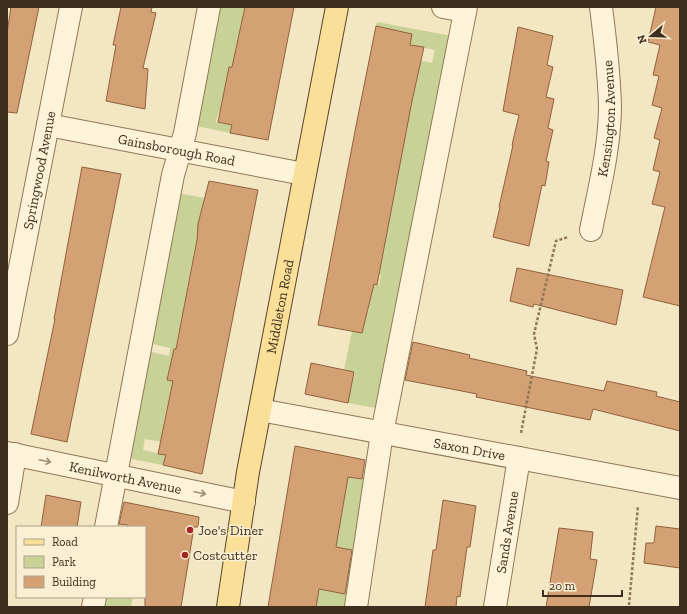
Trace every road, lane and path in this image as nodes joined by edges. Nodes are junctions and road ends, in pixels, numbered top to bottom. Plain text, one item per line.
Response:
1 (71, 7) edge
2 (209, 7) edge
3 (337, 7) edge
4 (443, 7) edge
5 (602, 7) edge
6 (465, 9) edge
7 (48, 125) junction
8 (180, 149) junction
9 (304, 174) junction
10 (591, 230) joint
11 (7, 334) edge
12 (260, 410) junction
13 (382, 433) junction
14 (11, 454) edge
15 (519, 458) junction
16 (116, 476) junction
17 (640, 482) junction
18 (680, 488) edge
19 (244, 502) junction
20 (7, 503) edge
21 (106, 526) edge
22 (629, 605) dead end
23 (228, 607) edge
24 (356, 607) edge
25 (495, 607) edge

1 - 7 street, Springwood Avenue
2 - 8 street
3 - 9 main road, Middleton Road
4 - 6 street
5 - 10 street, Kensington Avenue
6 - 13 street
7 - 8 street, Gainsborough Road
7 - 11 street, Springwood Avenue
8 - 9 street, Gainsborough Road
8 - 16 street
9 - 12 main road, Middleton Road
10 - 15 path
12 - 13 street, Saxon Drive
12 - 19 main road, Middleton Road
13 - 15 street, Saxon Drive
13 - 24 street
14 -> 16 street, Kenilworth Avenue
14 - 20 street
15 - 17 street, Saxon Drive
15 - 25 street, Sands Avenue
16 -> 19 street, Kenilworth Avenue
16 - 21 street
17 - 18 street, Saxon Drive
17 - 22 path
19 - 23 main road, Middleton Road

